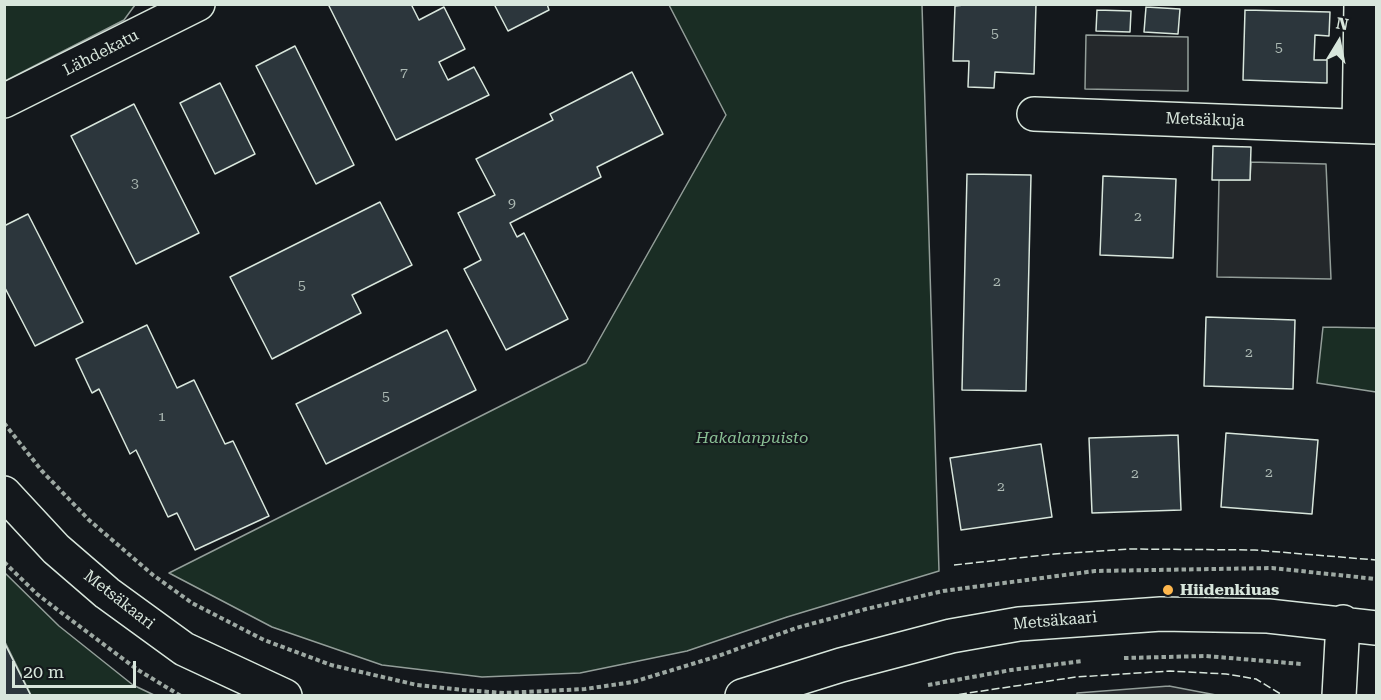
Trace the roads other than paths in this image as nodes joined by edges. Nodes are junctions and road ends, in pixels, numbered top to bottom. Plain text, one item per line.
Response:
1 (1361, 4) edge
2 (189, 6) edge
3 (4, 101) edge
4 (1034, 114) dead end
5 (1368, 126) edge
6 (4, 493) edge
7 (1343, 622) junction
8 (1377, 628) edge
9 (1339, 682) edge
10 (285, 696) edge
11 (742, 696) edge

1 - 5 street
2 - 3 street, Lähdekatu
4 - 5 street, Metsäkuja
6 - 10 street, Metsäkaari
7 - 8 street, Metsäkaari
7 - 9 street
7 - 11 street, Metsäkaari

